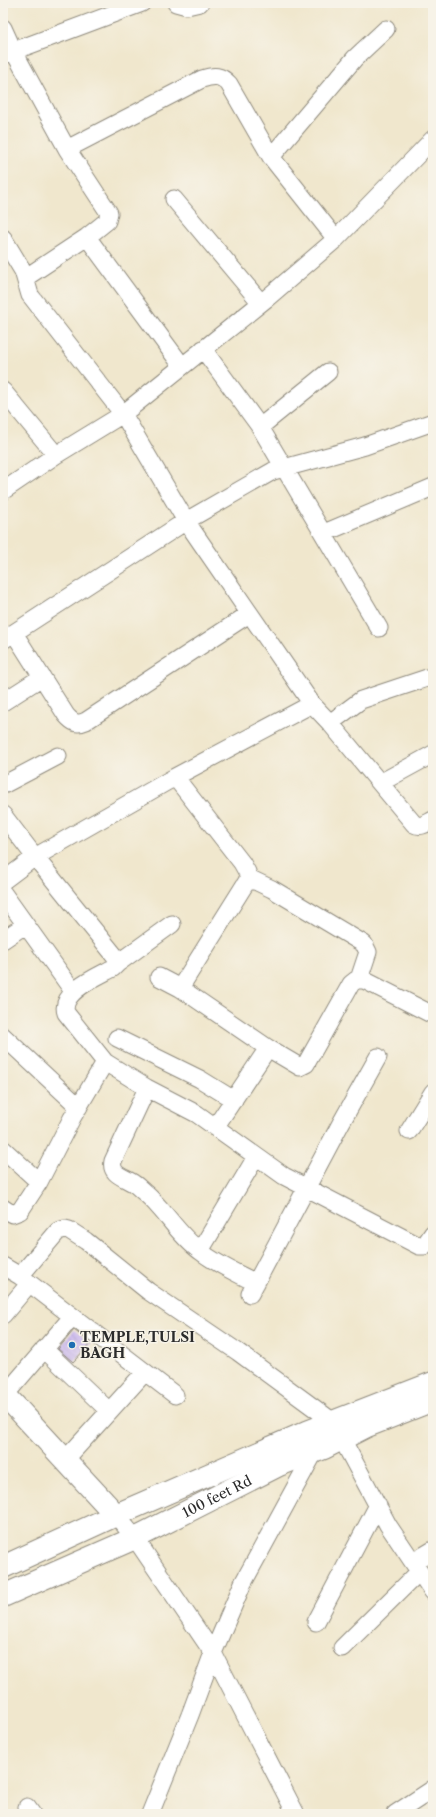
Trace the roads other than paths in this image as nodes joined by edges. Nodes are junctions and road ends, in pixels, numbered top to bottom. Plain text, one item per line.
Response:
1 (142, 3) edge
2 (176, 3) edge
3 (200, 3) edge
4 (3, 28) edge
5 (386, 29) dead end
6 (8, 53) edge
7 (431, 145) edge
8 (67, 149) junction
9 (272, 157) junction
10 (174, 199) dead end
11 (87, 237) junction
12 (3, 238) edge
13 (336, 239) junction
14 (25, 278) junction
15 (261, 303) junction
16 (203, 349) junction
17 (182, 366) junction
18 (328, 372) dead end
19 (3, 391) edge
20 (122, 414) junction
21 (433, 422) edge
22 (260, 427) junction
23 (56, 455) junction
24 (285, 467) junction
25 (433, 488) edge
26 (3, 491) edge
27 (186, 521) junction
28 (324, 533) junction
29 (249, 614) junction
30 (378, 628) dead end
31 (9, 637) edge
32 (433, 676) edge
33 (42, 677) junction
34 (3, 702) edge
35 (312, 704) junction
36 (330, 723) junction
37 (433, 754) edge
38 (58, 756) dead end
39 (175, 777) junction
40 (380, 783) junction
41 (3, 785) edge
42 (3, 815) edge
43 (433, 820) edge
44 (35, 857) junction
45 (249, 878) junction
46 (3, 881) edge
47 (3, 894) edge
48 (172, 924) dead end
49 (25, 925) junction
50 (3, 940) edge
51 (118, 963) junction
52 (160, 977) dead end
53 (360, 980) junction
54 (180, 988) junction
55 (73, 991) junction
56 (433, 1015) edge
57 (3, 1036) edge
58 (117, 1038) dead end
59 (268, 1048) junction
60 (378, 1057) dead end
61 (105, 1062) junction
62 (147, 1088) junction
63 (433, 1092) edge
64 (234, 1100) junction
65 (78, 1107) junction
66 (216, 1126) junction
67 (409, 1131) dead end
68 (3, 1149) edge
69 (256, 1157) junction
70 (38, 1182) junction
71 (308, 1188) junction
72 (3, 1208) edge
73 (432, 1236) edge
74 (200, 1251) junction
75 (3, 1266) edge
76 (25, 1280) junction
77 (3, 1315) edge
78 (72, 1318) junction
79 (44, 1350) junction
80 (145, 1372) junction
81 (433, 1383) edge
82 (4, 1394) edge
83 (175, 1395) dead end
84 (433, 1400) edge
85 (109, 1411) junction
86 (337, 1430) junction
87 (315, 1451) junction
88 (65, 1460) junction
89 (378, 1505) junction
90 (116, 1515) junction
91 (135, 1538) junction
92 (433, 1550) edge
93 (3, 1567) edge
94 (416, 1567) junction
95 (433, 1592) edge
96 (3, 1596) edge
97 (316, 1622) dead end
98 (342, 1648) dead end
99 (213, 1653) junction
100 (433, 1789) edge
101 (150, 1814) edge
102 (296, 1814) edge
103 (395, 1814) edge

1 - 6 street
2 - 3 street
4 - 6 street
5 - 9 street
6 - 8 street
7 - 13 street
8 - 9 street
8 - 11 street
9 - 13 street
10 - 15 street
11 - 14 street
11 - 17 street
12 - 14 street
13 - 15 street
14 - 20 street
15 - 16 street
16 - 17 street
16 - 22 street
17 - 20 street
18 - 22 street
19 - 23 street
20 - 23 street
20 - 27 street
21 - 24 street
22 - 24 street
23 - 26 street
24 - 27 street
24 - 28 street
25 - 28 street
27 - 29 street
27 - 31 street
28 - 30 street
29 - 33 street
29 - 35 street
31 - 33 street
32 - 36 street
33 - 34 street
35 - 36 street
35 - 39 street
36 - 40 street
37 - 40 street
38 - 41 street
39 - 44 street
39 - 45 street
40 - 43 street
42 - 44 street
44 - 46 street
44 - 51 street
45 - 53 street
45 - 54 street
47 - 49 street
48 - 51 street
49 - 50 street
49 - 55 street
51 - 55 street
52 - 54 street
53 - 56 street
53 - 59 street
54 - 59 street
55 - 61 street
57 - 65 street
58 - 64 street
59 - 64 street
60 - 71 street
61 - 62 street
61 - 65 street
62 - 66 street
62 - 74 street
63 - 67 street
64 - 66 street
65 - 70 street
66 - 69 street
68 - 70 street
69 - 71 street
69 - 74 street
70 - 72 street
71 - 73 street
71 - 74 street
75 - 76 street
76 - 77 street
76 - 78 street
76 - 86 street
78 - 79 street
78 - 80 street
79 - 82 street
79 - 85 street
80 - 83 street
80 - 85 street
81 - 86 main road
82 - 88 main road
84 - 86 main road, 100 feet Rd
85 - 88 street
86 - 87 main road, 100 feet Rd
86 - 89 street
86 - 90 main road
87 - 91 main road, 100 feet Rd
87 - 99 street
88 - 90 main road
89 - 94 street
89 - 97 street
90 - 91 street
90 - 93 main road
91 - 96 main road, 100 feet Rd
91 - 99 street
92 - 94 street
94 - 95 street
94 - 98 street
99 - 101 street
99 - 102 street
100 - 103 street

